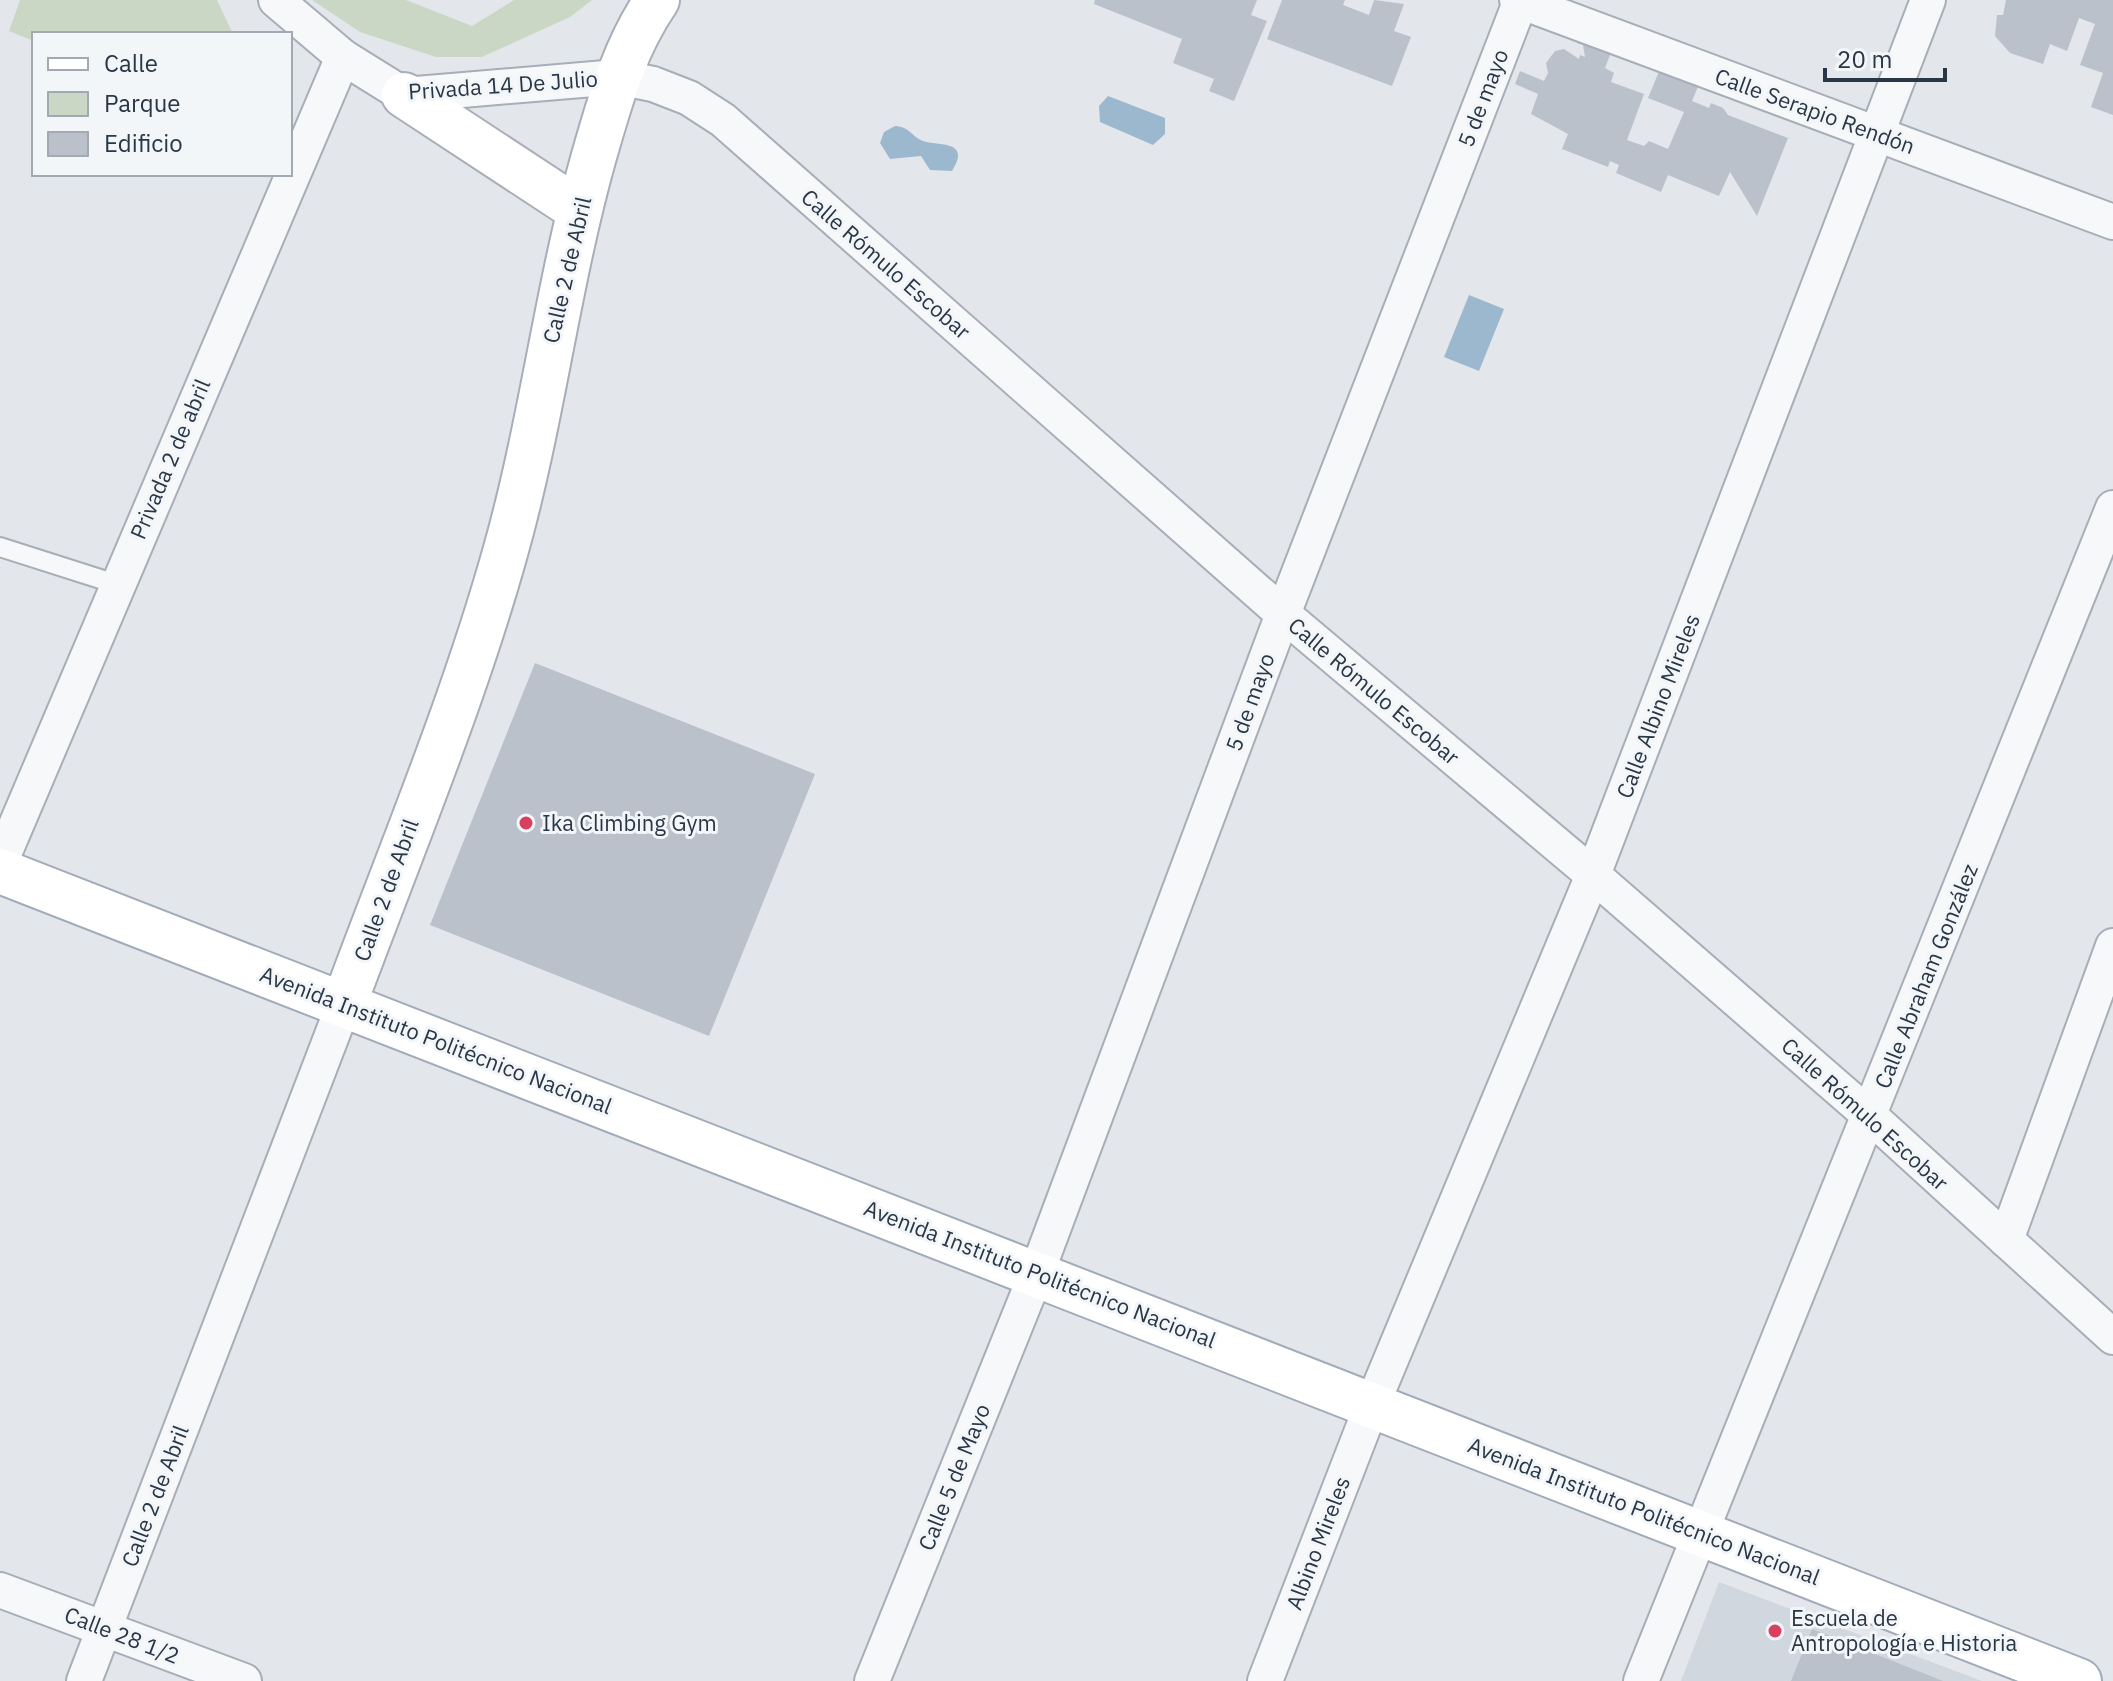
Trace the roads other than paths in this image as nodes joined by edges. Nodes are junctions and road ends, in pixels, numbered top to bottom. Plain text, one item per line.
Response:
1 (276, 0) edge
2 (657, 0) edge
3 (1928, 0) edge
4 (1520, 1) edge
5 (343, 57) junction
6 (617, 77) junction
7 (404, 95) junction
8 (1877, 134) junction
9 (292, 175) edge
10 (292, 176) edge
11 (579, 210) junction
12 (2113, 222) edge
13 (2113, 508) edge
14 (0, 547) edge
15 (116, 584) junction
16 (1283, 614) junction
17 (0, 863) edge
18 (0, 871) edge
19 (1593, 875) junction
20 (2113, 946) edge
21 (344, 1004) junction
22 (1870, 1116) junction
23 (2006, 1240) junction
24 (1037, 1272) junction
25 (2113, 1337) edge
26 (1372, 1405) junction
27 (1699, 1532) junction
28 (0, 1590) edge
29 (104, 1629) junction
30 (84, 1681) edge
31 (244, 1681) edge
32 (872, 1681) edge
33 (1265, 1681) edge
34 (1641, 1681) edge
35 (2079, 1681) edge

1 - 5 street, Privada 14 De Julio
2 - 6 main road, Calle 2 de Abril
3 - 8 street, Calle Albino Mireles
4 - 8 street, Calle Serapio Rendón
4 - 16 street, 5 de mayo
5 - 7 street, Privada 14 De Julio
5 - 9 street, Privada 2 de abril
6 - 7 street, Privada 14 De Julio
6 - 11 main road, Calle 2 de Abril
6 - 16 street, Calle Rómulo Escobar
7 - 11 main road
8 - 12 street, Calle Serapio Rendón
8 - 19 street, Calle Albino Mireles
10 - 15 street, Privada 2 de abril
11 - 21 main road, Calle 2 de Abril
13 - 22 street, Calle Abraham González
14 - 15 lane
15 - 17 street, Privada 2 de abril
16 - 19 street, Calle Rómulo Escobar
16 - 24 street, 5 de mayo
18 - 21 main road, Avenida Instituto Politécnico Nacional
19 - 22 street, Calle Rómulo Escobar
19 - 26 street, Calle Albino Mireles
20 - 23 street
21 - 24 main road, Avenida Instituto Politécnico Nacional
21 - 29 street, Calle 2 de Abril
22 - 23 street, Calle Rómulo Escobar
22 - 27 street, Calle Abraham González
23 - 25 street, Calle Rómulo Escobar
24 - 26 main road, Avenida Instituto Politécnico Nacional
24 - 32 street, Calle 5 de Mayo
26 - 27 main road, Avenida Instituto Politécnico Nacional
26 - 33 street, Albino Mireles
27 - 34 street, Calle Abraham González
27 - 35 main road, Avenida Instituto Politécnico Nacional
28 - 29 street, Calle 28 1/2
29 - 30 street, Calle 2 de Abril
29 - 31 street, Calle 28 1/2

